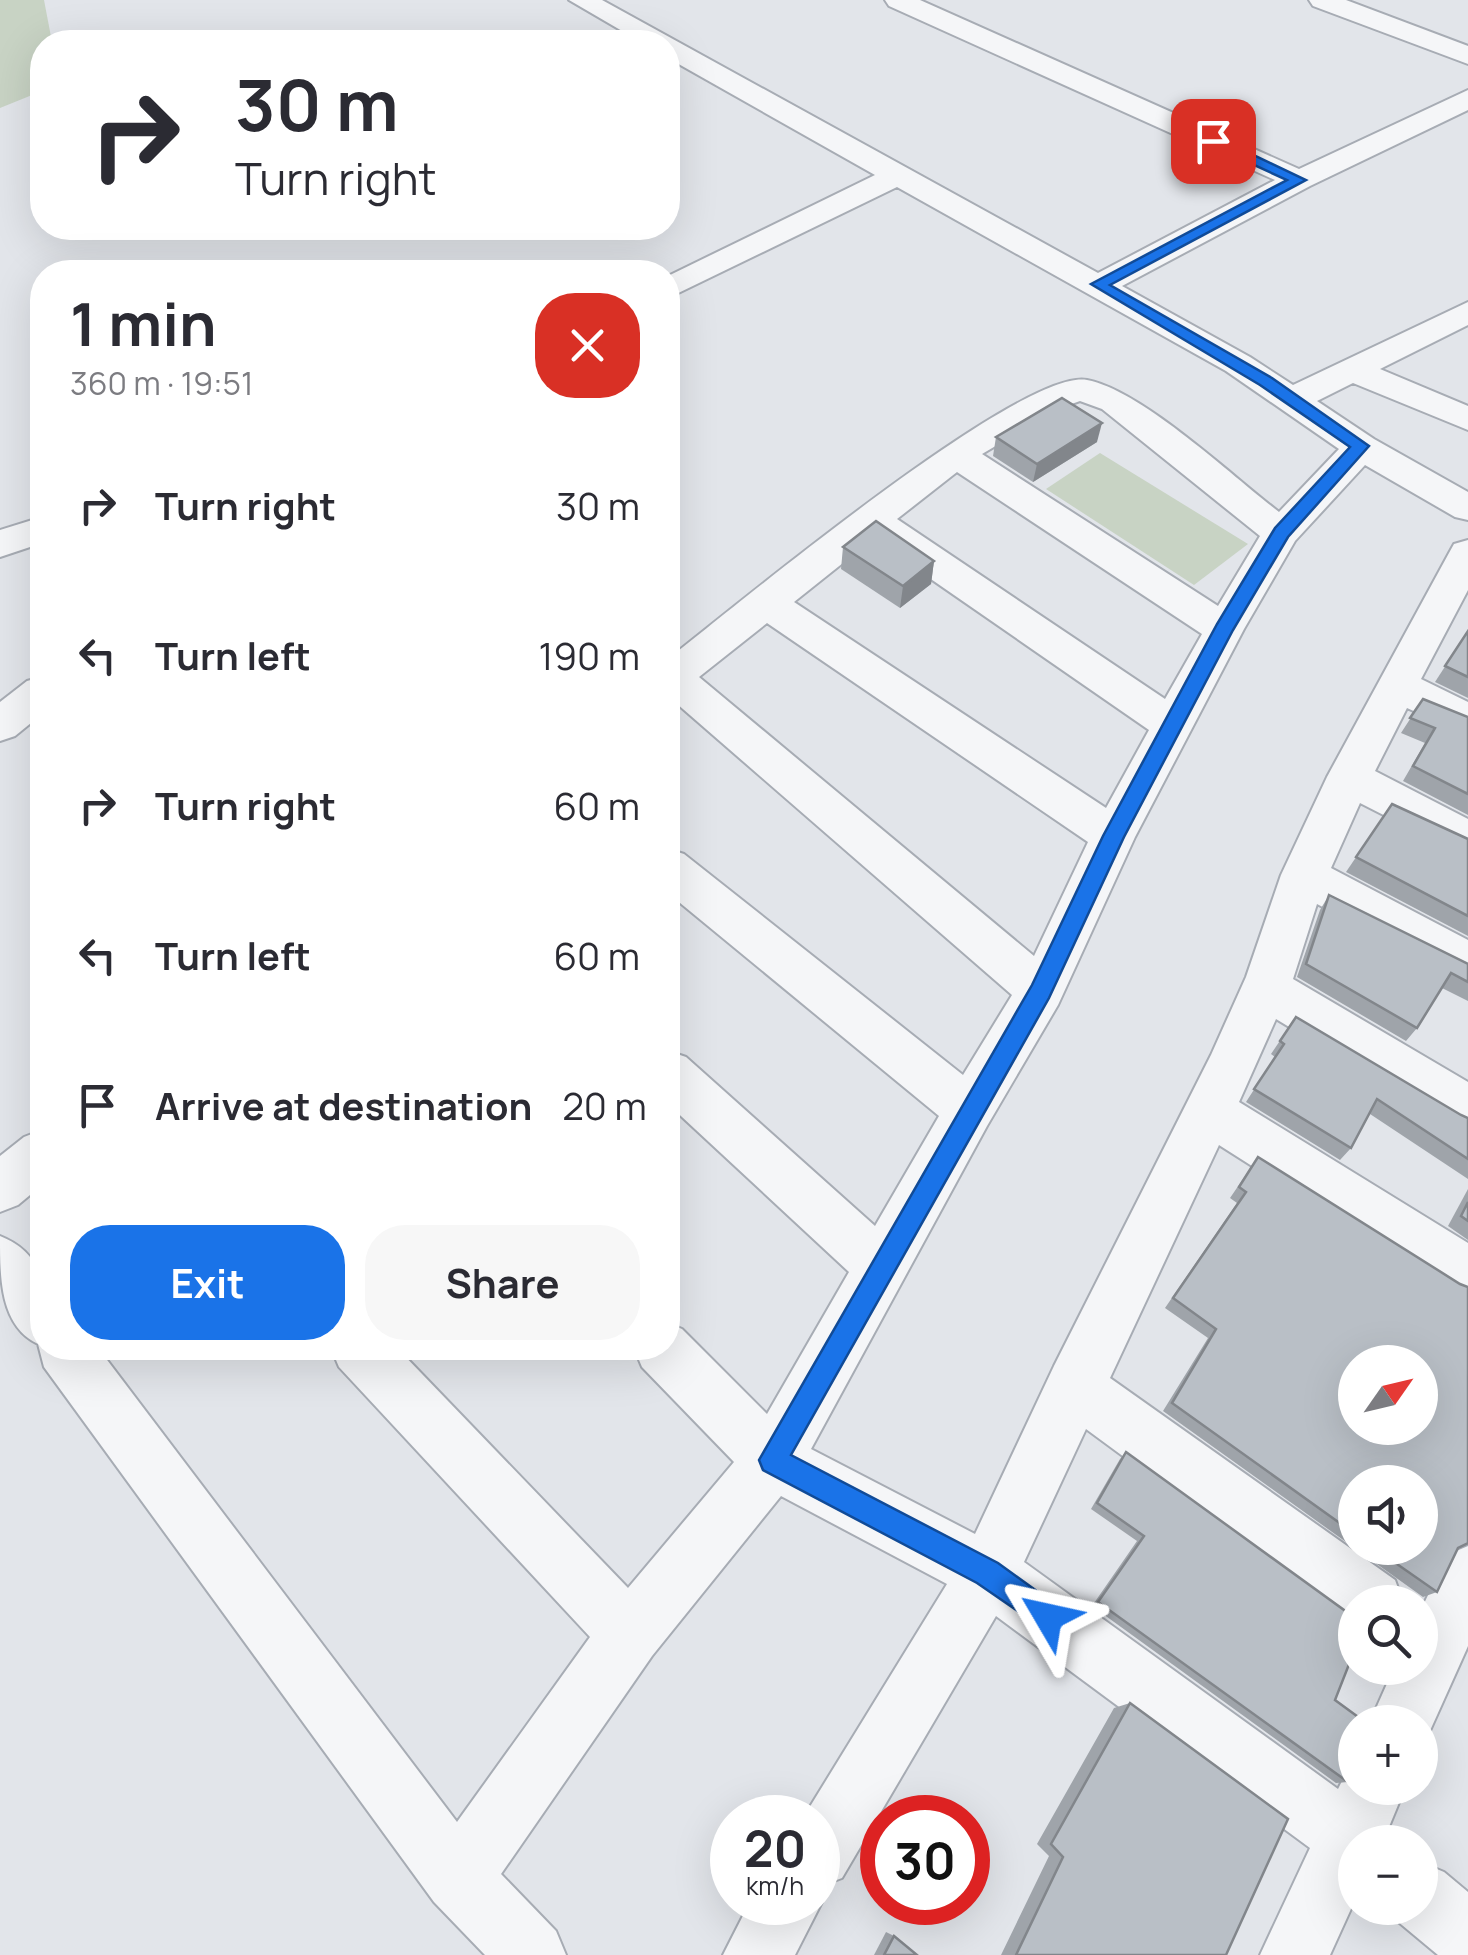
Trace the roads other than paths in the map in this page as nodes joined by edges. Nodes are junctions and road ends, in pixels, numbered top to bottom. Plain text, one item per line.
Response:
1 (582, 0) edge
2 (898, 0) edge
3 (1322, 0) edge
4 (638, 30) edge
5 (680, 54) edge
6 (1468, 56) edge
7 (1468, 99) edge
8 (900, 174) junction
9 (1299, 180) junction
10 (680, 282) edge
11 (1098, 284) junction
12 (1468, 312) edge
13 (1428, 332) junction
14 (1468, 348) edge
15 (1350, 370) junction
16 (1294, 399) junction
17 (1468, 418) edge
18 (1361, 446) junction
19 (956, 454) junction
20 (1468, 508) edge
21 (871, 520) junction
22 (1282, 533) junction
23 (30, 534) edge
24 (0, 544) edge
25 (1468, 553) edge
26 (766, 602) junction
27 (1453, 616) edge
28 (1224, 629) junction
29 (680, 671) edge
30 (1398, 686) junction
31 (680, 687) edge
32 (30, 701) edge
33 (1468, 720) edge
34 (0, 724) edge
35 (1172, 725) junction
36 (1350, 778) junction
37 (1113, 836) junction
38 (1468, 840) edge
39 (1304, 875) junction
40 (680, 878) edge
41 (1468, 964) edge
42 (1266, 988) junction
43 (1041, 991) junction
44 (680, 1083) edge
45 (1468, 1108) edge
46 (969, 1110) junction
47 (1208, 1110) junction
48 (30, 1164) edge
49 (0, 1188) edge
50 (0, 1262) edge
51 (881, 1266) junction
52 (1468, 1273) edge
53 (30, 1303) edge
54 (73, 1360) edge
55 (370, 1360) edge
56 (674, 1360) edge
57 (1074, 1386) junction
58 (773, 1460) junction
59 (988, 1573) junction
60 (1468, 1576) edge
61 (1349, 1585) edge
62 (630, 1634) junction
63 (1441, 1651) edge
64 (1411, 1705) edge
65 (840, 1818) edge
66 (1360, 1823) edge
67 (458, 1878) junction
68 (1438, 1911) edge
69 (774, 1925) edge
70 (1468, 1936) edge
71 (532, 1955) edge
72 (756, 1955) edge
73 (1294, 1955) edge

1 - 4 street
2 - 9 street
3 - 6 street
5 - 8 street
7 - 9 street
8 - 10 street
8 - 11 street
9 - 11 street
11 - 16 street
12 - 13 street
13 - 14 street
13 - 15 street
15 - 16 street
15 - 17 street
16 - 18 street
18 - 20 street
18 - 22 street
19 - 21 street
19 - 22 street
19 - 28 street
21 - 26 street
21 - 35 street
22 - 28 street
23 - 24 street
25 - 27 street
26 - 29 street
26 - 37 street
27 - 30 street
28 - 35 street
30 - 33 street
30 - 36 street
31 - 43 street
32 - 34 street
35 - 37 street
36 - 38 street
36 - 39 street
37 - 43 street
39 - 41 street
39 - 42 street
40 - 46 street
42 - 45 street
42 - 47 street
43 - 46 street
44 - 51 street
46 - 51 street
47 - 52 street
47 - 57 street
48 - 49 street
50 - 53 street
51 - 58 street
54 - 67 street
55 - 62 street
56 - 58 street
57 - 59 street
57 - 61 street
58 - 59 street
58 - 62 street
59 - 65 street
59 - 66 street
60 - 63 street
62 - 67 street
63 - 64 street
66 - 73 street
67 - 71 street
68 - 70 street
69 - 72 street

